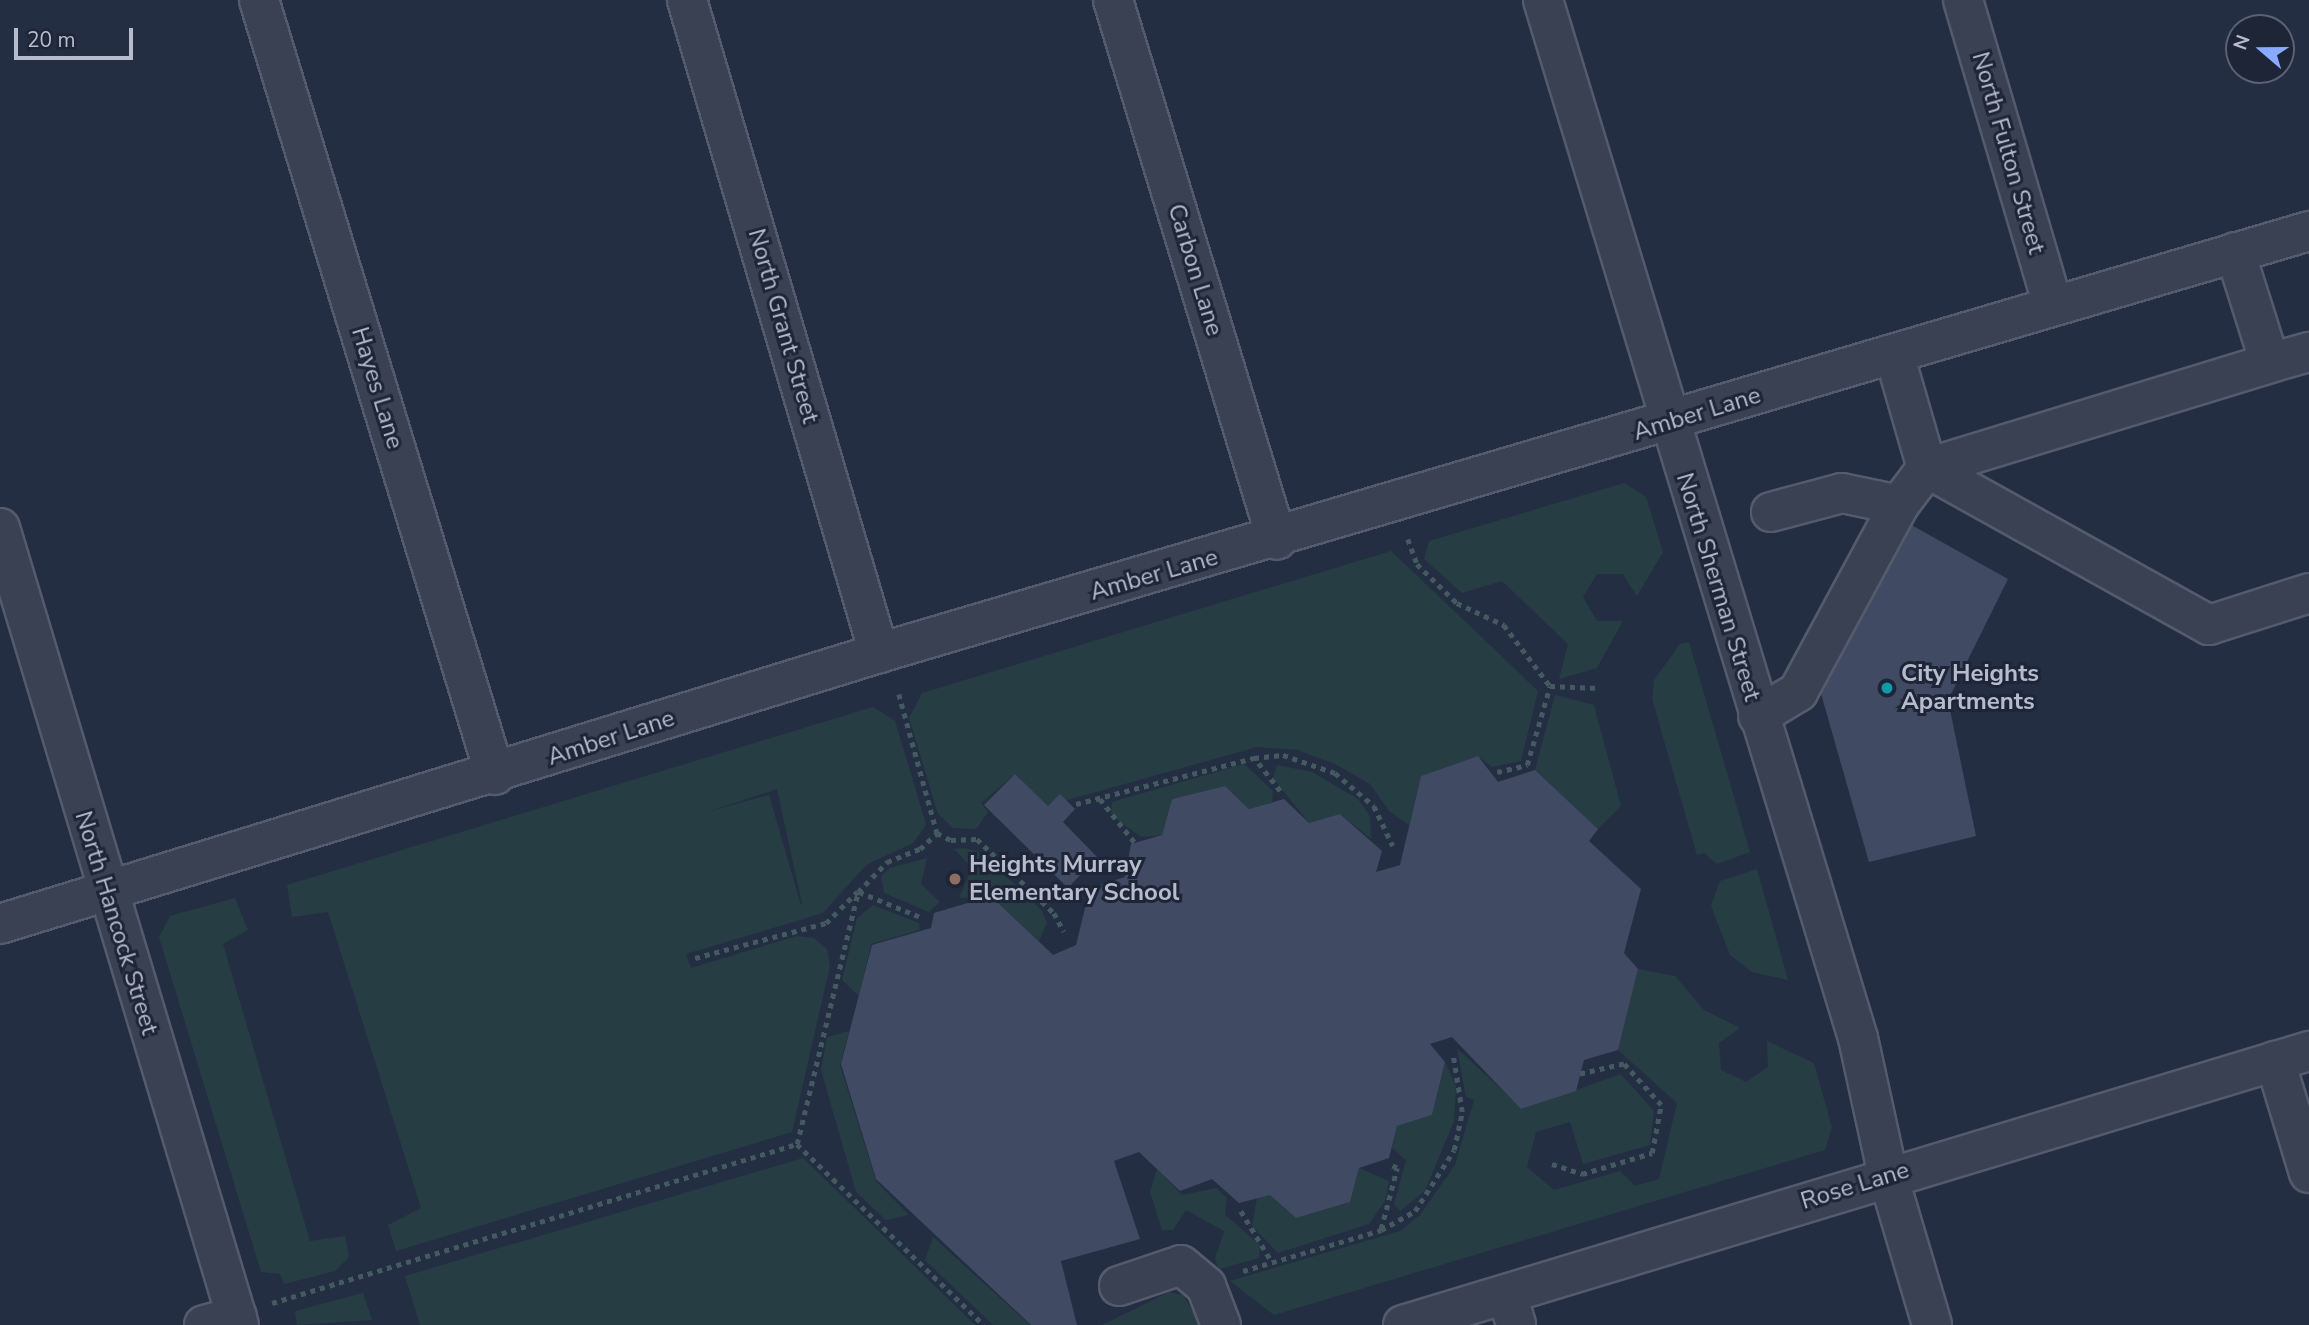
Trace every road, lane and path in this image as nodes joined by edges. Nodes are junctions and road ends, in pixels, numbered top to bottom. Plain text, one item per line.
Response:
1 (259, 0) edge
2 (687, 0) edge
3 (1113, 0) edge
4 (1543, 0) edge
5 (1963, 0) edge
6 (2309, 231) edge
7 (2235, 252) junction
8 (2053, 306) junction
9 (2309, 352) edge
10 (1894, 354) junction
11 (2270, 363) junction
12 (1667, 423) junction
13 (1927, 468) junction
14 (1899, 505) junction
15 (1771, 512) dead end
16 (0, 528) edge
17 (1408, 538) dead end
18 (1277, 540) junction
19 (2309, 593) edge
20 (880, 653) junction
21 (1550, 686) junction
22 (1599, 688) dead end
23 (899, 694) dead end
24 (1758, 716) junction
25 (1254, 758) junction
26 (1497, 772) dead end
27 (495, 775) junction
28 (1280, 791) dead end
29 (1100, 799) junction
30 (1076, 804) dead end
31 (937, 833) junction
32 (1136, 844) dead end
33 (1393, 846) dead end
34 (106, 892) junction
35 (858, 892) junction
36 (919, 917) dead end
37 (0, 924) edge
38 (1064, 932) dead end
39 (695, 958) dead end
40 (1453, 1055) dead end
41 (2292, 1056) edge
42 (1580, 1074) dead end
43 (797, 1144) junction
44 (1552, 1164) dead end
45 (1390, 1165) dead end
46 (2309, 1173) edge
47 (1888, 1176) junction
48 (1241, 1211) dead end
49 (1381, 1230) junction
50 (1272, 1262) junction
51 (1238, 1272) dead end
52 (1119, 1286) dead end
53 (1512, 1310) edge
54 (236, 1318) edge
55 (984, 1325) edge
56 (1221, 1325) edge
57 (1403, 1325) edge
58 (1932, 1325) edge

1 - 27 street, Hayes Lane
2 - 20 street, North Grant Street
3 - 18 street, Carbon Lane
4 - 12 street, North Sherman Street
5 - 8 street, North Fulton Street
6 - 7 street, Amber Lane
7 - 8 street, Amber Lane
7 - 11 street
8 - 10 street, Amber Lane
9 - 11 street
10 - 12 street, Amber Lane
10 - 13 street
11 - 13 street
12 - 18 street, Amber Lane
12 - 24 street, North Sherman Street
13 - 14 street
13 - 19 street
14 - 15 street
14 - 24 street
16 - 34 street, North Hancock Street
17 - 21 path
18 - 20 street, Amber Lane
20 - 27 street, Amber Lane
21 - 22 path
21 - 26 path
23 - 31 path
24 - 47 street, North Sherman Street
25 - 28 path
25 - 29 path
25 - 33 path
27 - 34 street, Amber Lane
29 - 30 path
29 - 32 path
31 - 35 path
31 - 38 path
34 - 37 street, Amber Lane
34 - 54 street, North Hancock Street
35 - 36 path
35 - 39 path
35 - 43 path
40 - 49 path
41 - 46 street
41 - 47 street, Rose Lane
42 - 44 path
43 - 54 path
43 - 55 path
45 - 49 path
47 - 53 street, Rose Lane
47 - 58 street, North Sherman Street
48 - 50 path
49 - 50 path
50 - 51 path
52 - 56 street
53 - 57 street, Rose Lane

